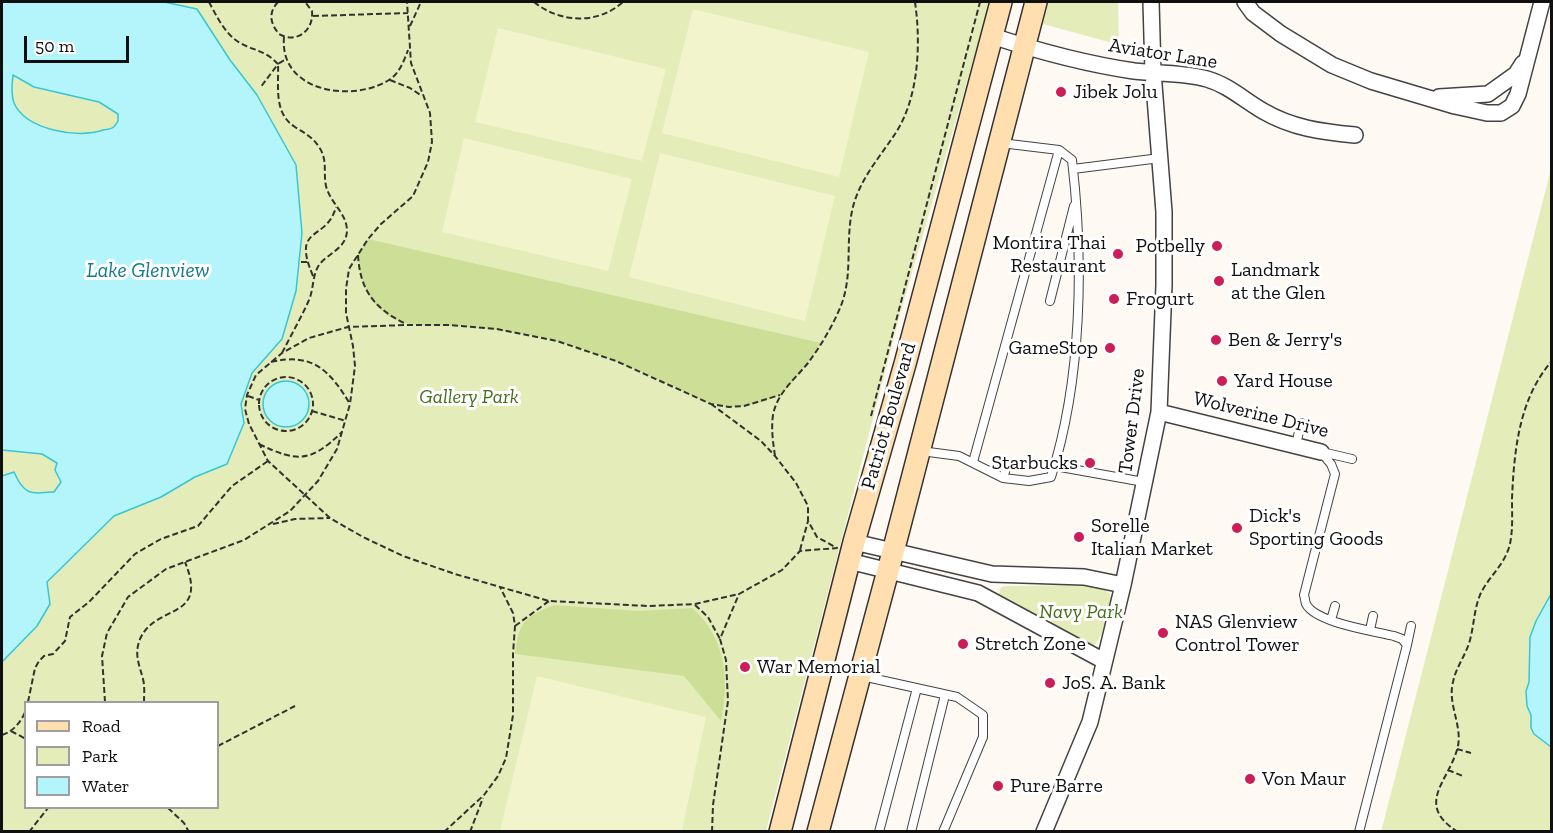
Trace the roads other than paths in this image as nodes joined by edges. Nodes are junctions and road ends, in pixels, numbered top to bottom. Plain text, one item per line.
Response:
1 (1001, 2) edge
2 (1036, 2) edge
3 (1151, 2) edge
4 (1245, 2) edge
5 (1542, 2) edge
6 (992, 36) junction
7 (1024, 46) junction
8 (1528, 57) junction
9 (1153, 72) junction
10 (1430, 98) junction
11 (1355, 135) dead end
12 (999, 143) junction
13 (1059, 150) junction
14 (1160, 158) junction
15 (1073, 169) junction
16 (1077, 196) junction
17 (1050, 301) dead end
18 (1159, 412) junction
19 (1301, 423) dead end
20 (1296, 445) junction
21 (919, 451) junction
22 (1321, 452) junction
23 (1352, 459) dead end
24 (973, 462) junction
25 (1008, 462) dead end
26 (1054, 466) junction
27 (1004, 478) junction
28 (1146, 483) junction
29 (851, 551) junction
30 (890, 561) junction
31 (995, 574) junction
32 (1124, 585) junction
33 (992, 601) junction
34 (1335, 606) dead end
35 (1373, 616) dead end
36 (1331, 620) junction
37 (1411, 626) dead end
38 (1370, 630) junction
39 (1407, 645) junction
40 (1104, 660) junction
41 (860, 676) junction
42 (917, 688) junction
43 (945, 695) junction
44 (939, 730) dead end
45 (1048, 830) edge
46 (780, 831) edge
47 (818, 831) edge
48 (879, 831) edge
49 (912, 831) edge
50 (943, 831) edge
51 (1359, 831) edge

1 - 6 main road, Patriot Boulevard
2 - 7 main road, Patriot Boulevard
3 - 9 street, Tower Drive
4 - 10 street
5 - 8 street
6 - 7 street, Aviator Lane
6 - 29 main road, Patriot Boulevard
7 - 9 street, Aviator Lane
7 - 12 main road, Patriot Boulevard
8 - 10 street
8 - 10 street
9 - 11 street, Aviator Lane
9 - 14 street, Tower Drive
12 - 13 lane
12 - 21 main road, Patriot Boulevard
13 - 15 lane
13 - 24 lane
14 - 15 lane
14 - 18 street, Tower Drive
15 - 16 lane
16 - 17 lane
16 - 26 lane
18 - 20 street, Wolverine Drive
18 - 28 street, Tower Drive
19 - 20 lane
20 - 22 street, Wolverine Drive
21 - 24 lane
21 - 30 main road, Patriot Boulevard
22 - 23 lane, Wolverine Drive
22 - 36 lane
24 - 27 lane
25 - 27 lane
26 - 27 lane
26 - 28 lane
28 - 32 street, Tower Drive
29 - 30 street
29 - 46 main road, Patriot Boulevard
30 - 31 street
30 - 33 street
30 - 41 main road, Patriot Boulevard
31 - 32 street
31 - 33 street
32 - 40 street, Tower Drive
33 - 40 street
34 - 36 lane
35 - 38 lane
36 - 38 lane
37 - 39 lane
38 - 39 lane
39 - 51 lane
40 - 45 street, Tower Drive
41 - 42 lane
41 - 47 main road, Patriot Boulevard
42 - 43 lane
42 - 48 lane
43 - 49 lane
43 - 50 lane
44 - 49 lane

